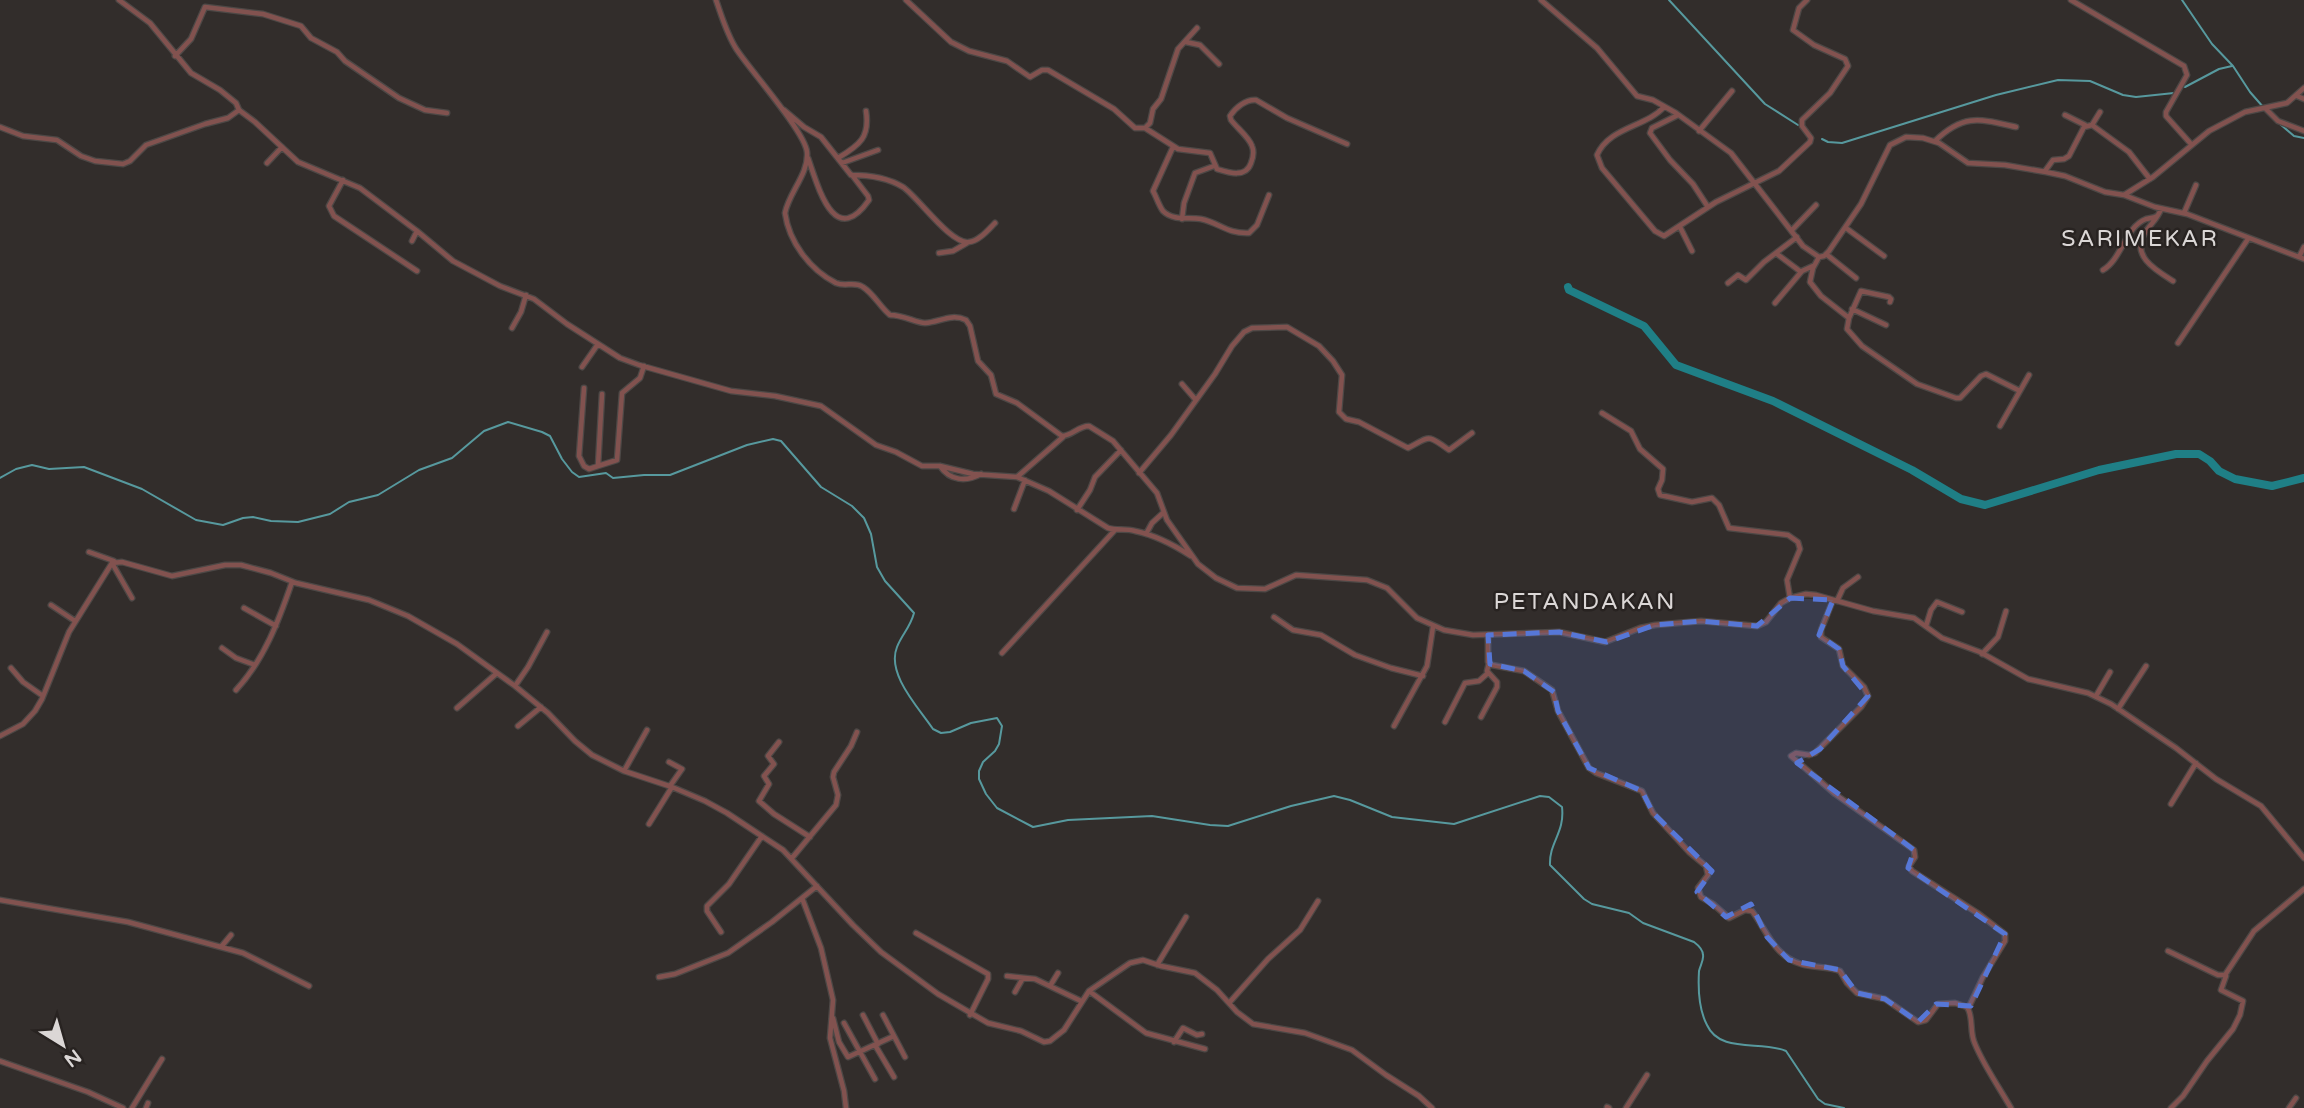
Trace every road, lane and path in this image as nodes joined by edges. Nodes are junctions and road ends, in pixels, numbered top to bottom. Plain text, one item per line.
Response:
1 (119, 0) edge
2 (219, 0) edge
3 (716, 0) edge
4 (906, 0) edge
5 (1541, 0) edge
6 (1807, 0) edge
7 (2071, 0) edge
8 (214, 9) junction
9 (1197, 28) dead end
10 (1185, 42) junction
11 (175, 56) junction
12 (1219, 64) dead end
13 (2304, 88) edge
14 (1732, 92) dead end
15 (2297, 96) junction
16 (2304, 99) edge
17 (777, 104) junction
18 (1664, 107) junction
19 (2266, 108) junction
20 (239, 110) junction
21 (866, 111) dead end
22 (2100, 112) dead end
23 (447, 113) dead end
24 (1678, 115) junction
25 (2065, 115) dead end
26 (2089, 125) junction
27 (0, 127) edge
28 (2016, 127) dead end
29 (1145, 128) junction
30 (1699, 131) junction
31 (2304, 131) edge
32 (1935, 141) junction
33 (1347, 144) dead end
34 (2191, 144) junction
35 (282, 147) junction
36 (1173, 147) junction
37 (878, 150) dead end
38 (807, 155) junction
39 (840, 161) junction
40 (267, 163) dead end
41 (1214, 166) junction
42 (2045, 171) junction
43 (851, 175) junction
44 (2150, 179) junction
45 (343, 180) junction
46 (1755, 184) junction
47 (2196, 185) dead end
48 (1269, 195) dead end
49 (2124, 195) junction
50 (1816, 205) dead end
51 (1708, 207) junction
52 (2161, 209) junction
53 (2185, 213) junction
54 (2158, 216) junction
55 (1182, 219) junction
56 (995, 223) dead end
57 (1680, 226) junction
58 (1846, 228) junction
59 (417, 230) junction
60 (1792, 230) junction
61 (1797, 237) junction
62 (2248, 239) junction
63 (412, 241) dead end
64 (968, 243) junction
65 (2304, 247) edge
66 (1692, 251) dead end
67 (939, 253) dead end
68 (1777, 254) junction
69 (1826, 254) junction
70 (1884, 256) dead end
71 (1819, 257) junction
72 (2302, 258) edge
73 (1814, 266) junction
74 (2103, 270) dead end
75 (417, 271) dead end
76 (1801, 272) junction
77 (1856, 278) dead end
78 (2173, 281) dead end
79 (1728, 282) dead end
80 (527, 295) junction
81 (1890, 302) dead end
82 (1775, 303) dead end
83 (1852, 309) junction
84 (1849, 318) junction
85 (1886, 325) dead end
86 (512, 328) dead end
87 (2178, 343) dead end
88 (598, 344) junction
89 (644, 366) junction
90 (582, 367) dead end
91 (2029, 375) dead end
92 (1182, 384) dead end
93 (584, 388) dead end
94 (2020, 391) junction
95 (602, 394) dead end
96 (1195, 400) junction
97 (1602, 413) dead end
98 (2000, 426) dead end
99 (1472, 433) dead end
100 (1064, 437) junction
101 (1121, 450) junction
102 (598, 466) junction
103 (1139, 473) junction
104 (1017, 477) junction
105 (1025, 480) junction
106 (1014, 509) dead end
107 (1077, 510) junction
108 (1164, 512) junction
109 (1115, 530) junction
110 (1146, 534) junction
111 (89, 552) dead end
112 (1194, 558) junction
113 (113, 562) junction
114 (1858, 577) dead end
115 (292, 582) junction
116 (132, 598) dead end
117 (1790, 598) junction
118 (1835, 600) junction
119 (51, 605) dead end
120 (244, 608) dead end
121 (2006, 611) dead end
122 (1962, 612) dead end
123 (1274, 617) dead end
124 (75, 621) junction
125 (276, 626) junction
126 (1926, 626) junction
127 (1433, 627) junction
128 (547, 632) dead end
129 (1488, 635) junction
130 (222, 648) dead end
131 (1002, 653) dead end
132 (1982, 654) junction
133 (1489, 663) junction
134 (255, 665) junction
135 (2146, 666) dead end
136 (11, 668) dead end
137 (2110, 672) dead end
138 (497, 673) junction
139 (1488, 673) junction
140 (1423, 676) junction
141 (515, 686) junction
142 (236, 690) dead end
143 (43, 696) junction
144 (2096, 696) junction
145 (541, 707) junction
146 (457, 708) dead end
147 (2118, 709) junction
148 (1481, 717) dead end
149 (1445, 722) dead end
150 (519, 726) dead end
151 (1394, 726) dead end
152 (647, 730) dead end
153 (856, 732) dead end
154 (0, 736) edge
155 (779, 742) dead end
156 (669, 762) dead end
157 (2196, 763) junction
158 (624, 771) junction
159 (671, 787) junction
160 (695, 797) junction
161 (2171, 804) dead end
162 (692, 805) dead end
163 (649, 824) dead end
164 (762, 836) junction
165 (810, 836) junction
166 (792, 858) junction
167 (2304, 858) edge
168 (817, 886) junction
169 (2304, 889) edge
170 (802, 898) junction
171 (0, 900) edge
172 (1318, 901) dead end
173 (1186, 916) dead end
174 (721, 932) dead end
175 (916, 933) dead end
176 (231, 935) dead end
177 (221, 947) junction
178 (2168, 950) dead end
179 (1157, 965) junction
180 (1058, 973) dead end
181 (2227, 974) junction
182 (1007, 976) dead end
183 (659, 977) dead end
184 (1023, 978) junction
185 (309, 986) dead end
186 (1050, 986) junction
187 (1089, 991) junction
188 (1015, 992) dead end
189 (1081, 1001) junction
190 (1229, 1003) junction
191 (1968, 1009) junction
192 (863, 1015) dead end
193 (883, 1015) dead end
194 (970, 1015) junction
195 (832, 1017) junction
196 (844, 1023) dead end
197 (1202, 1034) dead end
198 (894, 1036) junction
199 (1174, 1042) junction
200 (877, 1044) junction
201 (1205, 1049) dead end
202 (861, 1052) junction
203 (905, 1057) dead end
204 (162, 1059) dead end
205 (0, 1061) edge
206 (1647, 1075) dead end
207 (894, 1077) dead end
208 (875, 1079) dead end
209 (2296, 1098) dead end
210 (123, 1108) edge
211 (132, 1108) edge
212 (846, 1108) edge
213 (1432, 1108) edge
214 (1626, 1108) edge
215 (2011, 1108) edge
216 (2171, 1108) edge
217 (2289, 1108) edge

1 - 11 street
2 - 8 street
3 - 17 street
4 - 29 street
5 - 18 street
6 - 46 street
7 - 34 street
8 - 11 street
8 - 23 street
9 - 10 street
10 - 12 street
10 - 29 street
11 - 20 street
13 - 15 street
14 - 30 street
15 - 16 street
15 - 19 street
17 - 38 street
17 - 39 street
18 - 24 street
18 - 57 street
19 - 31 street
19 - 34 street
20 - 27 street
20 - 35 street
21 - 39 street
22 - 26 street
24 - 30 street
24 - 51 street
25 - 26 street
26 - 42 street
26 - 44 street
28 - 32 street
29 - 36 street
30 - 46 street
32 - 42 street
32 - 58 street
33 - 41 street
34 - 44 street
35 - 40 street
35 - 45 street
36 - 41 street
36 - 55 street
37 - 39 street
38 - 43 street
38 - 100 street
39 - 43 street
41 - 55 street
42 - 49 street
43 - 64 street
44 - 49 street
45 - 59 street
45 - 75 street
46 - 51 street
46 - 60 street
47 - 53 street
48 - 55 street
49 - 52 street
50 - 60 street
51 - 57 street
52 - 53 street
52 - 54 street
53 - 62 street
54 - 74 street
54 - 78 street
56 - 64 street
57 - 66 street
58 - 69 street
58 - 70 street
59 - 63 street
59 - 80 street
60 - 61 street
61 - 68 street
61 - 71 street
62 - 72 street
62 - 87 street
64 - 67 street
65 - 72 street
68 - 76 street
68 - 79 street
69 - 71 street
69 - 77 street
71 - 73 street
73 - 76 street
73 - 84 street
76 - 82 street
80 - 86 street
80 - 88 street
81 - 83 street
83 - 84 street
83 - 85 street
84 - 94 street
88 - 89 street
88 - 90 street
89 - 102 street
89 - 104 street
91 - 94 street
92 - 96 street
93 - 102 street
94 - 98 street
95 - 102 street
96 - 99 street
96 - 103 street
97 - 117 street
100 - 101 street
100 - 104 street
101 - 103 street
101 - 107 street
103 - 108 street
104 - 105 street
105 - 106 street
105 - 107 street
107 - 109 street
108 - 110 street
108 - 112 street
109 - 110 street
109 - 131 street
110 - 112 street
111 - 113 street
112 - 127 street
113 - 115 street
113 - 116 street
113 - 124 street
114 - 118 street
115 - 125 street
115 - 138 street
117 - 118 street
117 - 129 street
118 - 126 street
118 - 191 street
119 - 124 street
120 - 125 street
121 - 132 street
122 - 126 street
123 - 140 street
124 - 143 street
125 - 134 street
126 - 132 street
127 - 129 street
127 - 140 street
128 - 141 street
129 - 133 street
130 - 134 street
132 - 144 street
133 - 139 street
133 - 191 street
134 - 142 street
135 - 147 street
136 - 143 street
137 - 144 street
138 - 141 street
138 - 146 street
139 - 148 street
139 - 149 street
140 - 151 street
141 - 145 street
143 - 154 street
144 - 147 street
145 - 150 street
145 - 158 street
147 - 157 street
152 - 158 street
153 - 165 street
155 - 165 street
156 - 159 street
157 - 161 street
157 - 167 street
158 - 159 street
159 - 160 street
159 - 163 street
160 - 162 street
160 - 164 street
164 - 166 street
164 - 174 street
165 - 166 street
166 - 168 street
168 - 170 street
168 - 194 street
169 - 181 street
170 - 183 street
170 - 195 street
171 - 177 street
172 - 190 street
173 - 179 street
175 - 194 street
176 - 177 street
177 - 185 street
178 - 181 street
179 - 187 street
179 - 190 street
180 - 186 street
181 - 216 street
182 - 184 street
184 - 186 street
184 - 188 street
186 - 189 street
187 - 189 street
187 - 199 street
189 - 194 street
190 - 213 street
191 - 215 street
192 - 200 street
193 - 198 street
195 - 202 street
195 - 212 street
196 - 202 street
197 - 199 street
198 - 200 street
198 - 203 street
199 - 201 street
200 - 202 street
200 - 207 street
202 - 208 street
204 - 211 street
205 - 210 street
206 - 214 street
209 - 217 street

